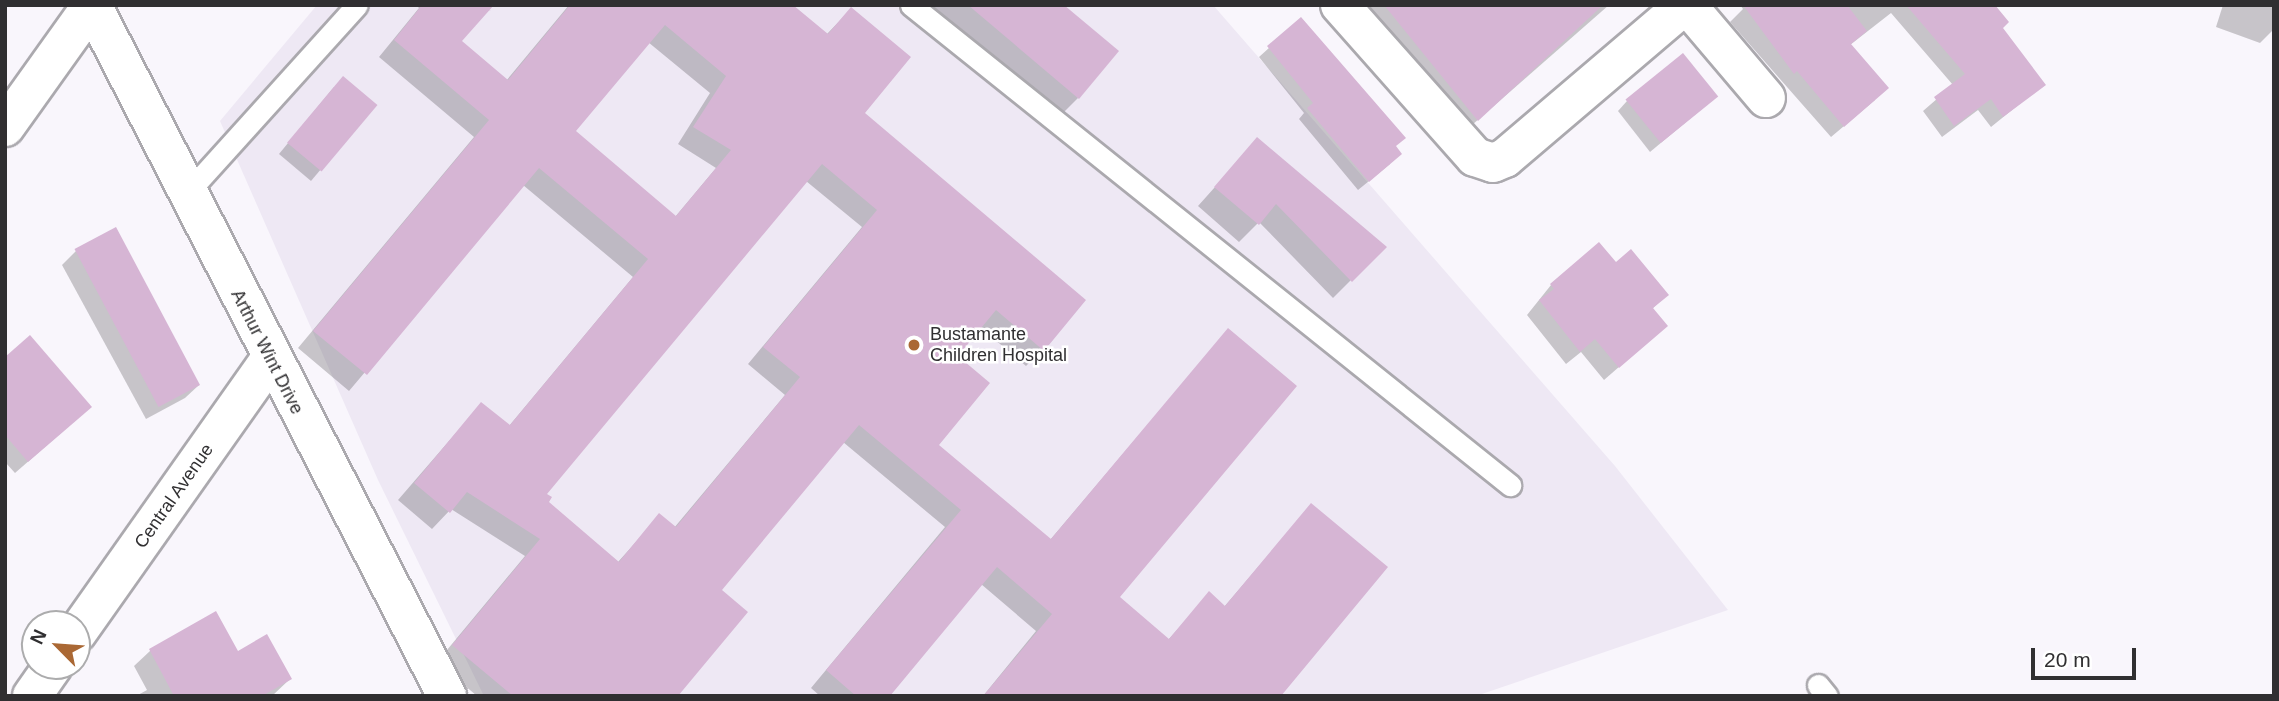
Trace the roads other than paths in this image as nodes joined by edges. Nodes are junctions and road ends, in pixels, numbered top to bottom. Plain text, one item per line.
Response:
1 (92, 5) edge
2 (357, 5) edge
3 (911, 5) edge
4 (1340, 5) edge
5 (1686, 5) edge
6 (1766, 97) dead end
7 (5, 127) edge
8 (187, 193) junction
9 (271, 359) junction
10 (1510, 485) dead end
11 (91, 612) edge
12 (43, 680) edge
13 (32, 696) edge
14 (447, 696) edge

1 - 7 street
1 - 8 street, Arthur Wint Drive
2 - 8 lane
3 - 10 lane
4 - 5 street
5 - 6 street
8 - 9 street, Arthur Wint Drive
9 - 11 street, Central Avenue
9 - 14 street, Arthur Wint Drive
12 - 13 street

